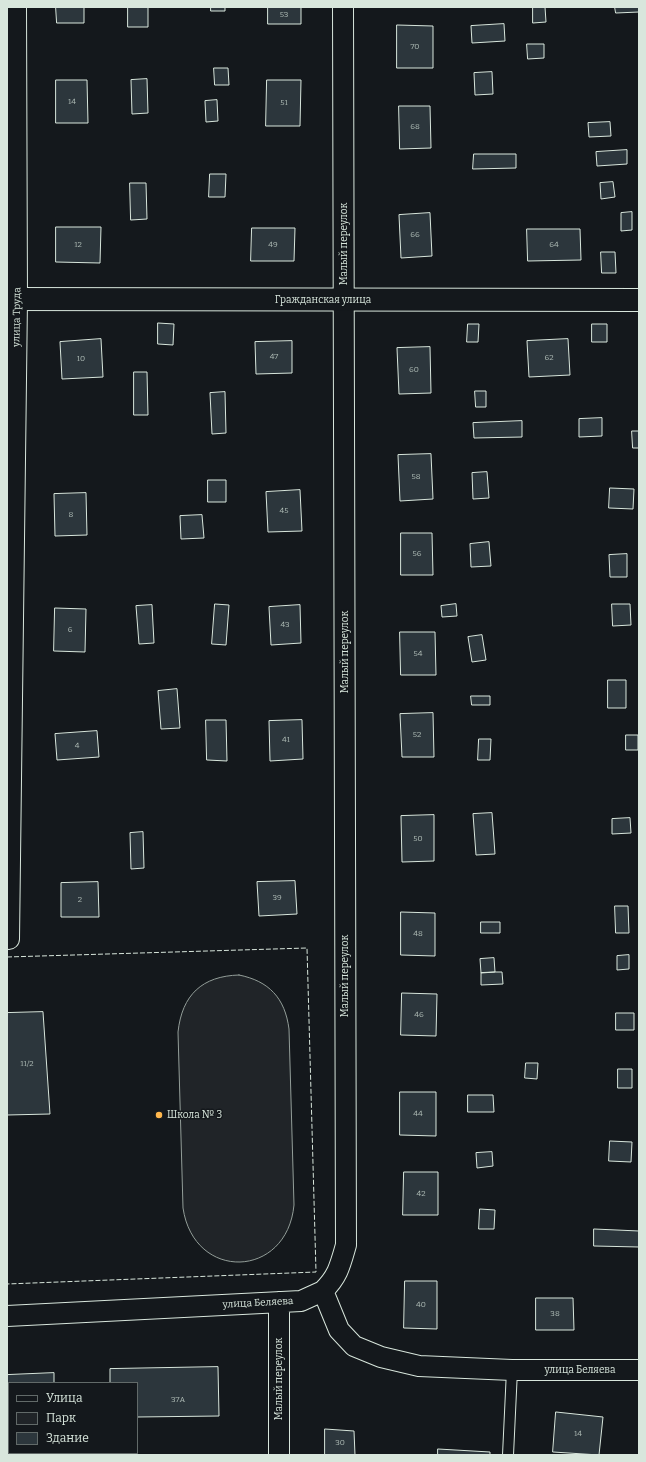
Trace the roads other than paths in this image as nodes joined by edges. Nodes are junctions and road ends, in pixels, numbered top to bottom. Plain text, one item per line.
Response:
1 (16, 7) edge
2 (344, 7) edge
3 (12, 299) edge
4 (344, 300) junction
5 (639, 300) edge
6 (9, 939) dead end
7 (323, 1291) junction
8 (280, 1302) junction
9 (7, 1316) edge
10 (512, 1370) junction
11 (639, 1370) edge
12 (279, 1455) edge
13 (508, 1455) edge

1 - 3 street, улица Труда
2 - 4 street, Малый переулок
3 - 4 street, Гражданская улица
3 - 6 street, улица Труда
4 - 5 street, Гражданская улица
4 - 7 street, Малый переулок
7 - 8 street, улица Беляева
7 - 10 street, улица Беляева
8 - 9 street, улица Беляева
8 - 12 street, Малый переулок
10 - 11 street, улица Беляева
10 - 13 lane

